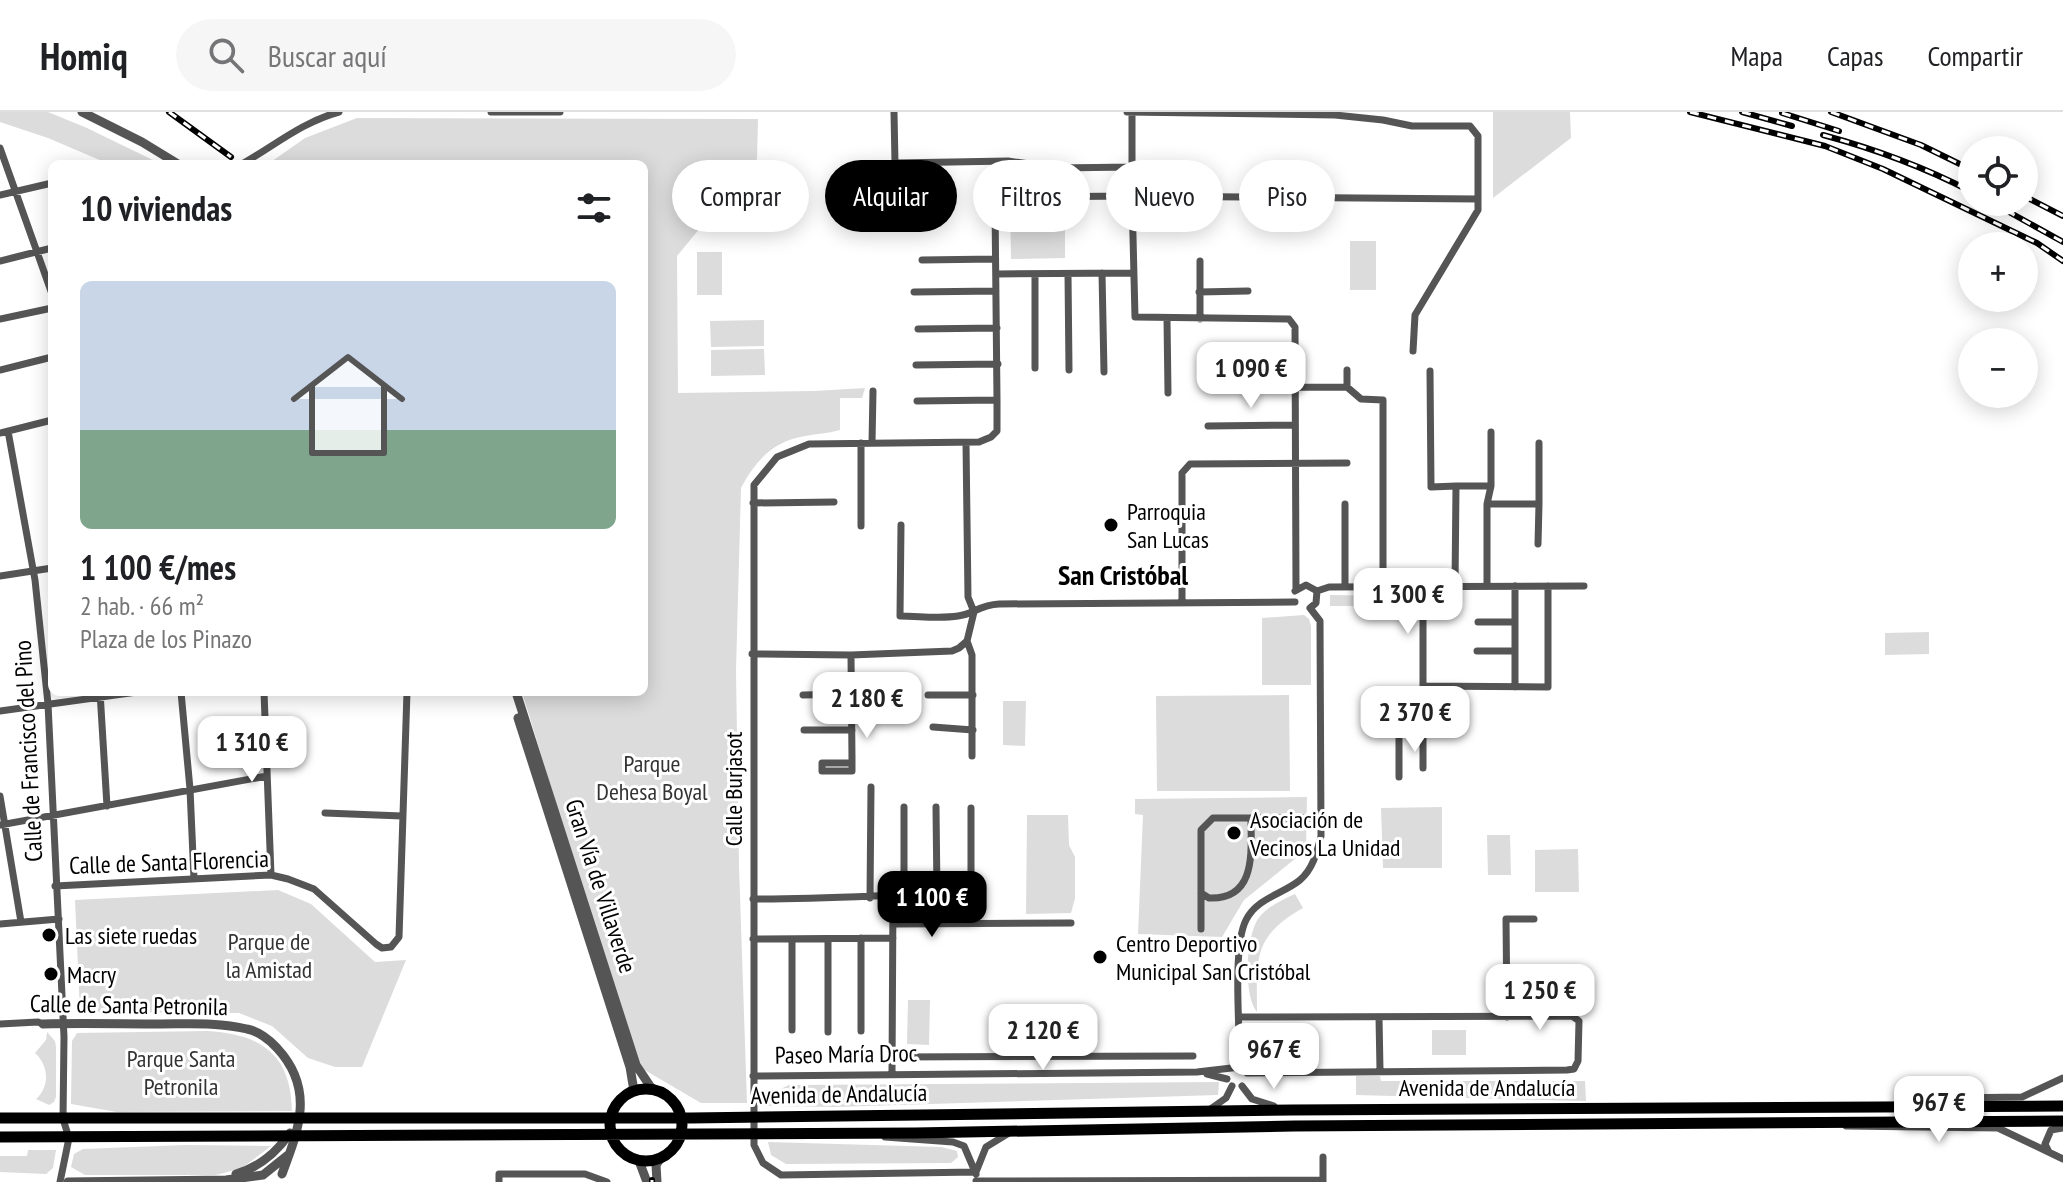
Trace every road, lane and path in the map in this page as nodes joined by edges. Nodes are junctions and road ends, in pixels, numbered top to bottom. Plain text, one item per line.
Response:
1 (74, 112) edge
2 (82, 112) edge
3 (339, 112) edge
4 (491, 112) edge
5 (560, 112) edge
6 (894, 112) edge
7 (1129, 113) edge
8 (0, 148) edge
9 (260, 154) junction
10 (161, 160) edge
11 (171, 160) edge
12 (249, 160) edge
13 (258, 160) edge
14 (1132, 160) edge
15 (1106, 167) edge
16 (48, 184) edge
17 (16, 191) junction
18 (0, 195) edge
19 (1106, 196) edge
20 (1223, 197) edge
21 (1478, 199) junction
22 (1132, 232) edge
23 (48, 249) edge
24 (37, 252) junction
25 (995, 259) junction
26 (922, 260) dead end
27 (0, 261) edge
28 (1200, 261) dead end
29 (1102, 273) junction
30 (1132, 273) junction
31 (997, 274) junction
32 (1035, 274) junction
33 (1068, 274) junction
34 (48, 283) edge
35 (996, 291) junction
36 (1248, 291) dead end
37 (914, 292) dead end
38 (1199, 292) junction
39 (48, 309) edge
40 (0, 319) edge
41 (1167, 319) junction
42 (1200, 319) junction
43 (997, 328) junction
44 (918, 329) dead end
45 (1295, 351) junction
46 (1413, 351) dead end
47 (1207, 353) dead end
48 (48, 358) edge
49 (998, 364) junction
50 (916, 365) dead end
51 (1035, 368) dead end
52 (0, 370) edge
53 (1069, 370) dead end
54 (1347, 370) dead end
55 (1430, 371) dead end
56 (1104, 372) dead end
57 (1295, 387) junction
58 (1347, 387) junction
59 (1213, 388) dead end
60 (873, 391) dead end
61 (1168, 393) dead end
62 (997, 400) junction
63 (917, 401) dead end
64 (48, 421) edge
65 (1295, 425) junction
66 (1208, 426) dead end
67 (4, 432) edge
68 (1491, 432) dead end
69 (861, 443) junction
70 (872, 443) junction
71 (966, 443) junction
72 (1539, 443) dead end
73 (1295, 463) junction
74 (1347, 463) dead end
75 (1456, 486) junction
76 (1491, 486) junction
77 (834, 502) dead end
78 (753, 503) junction
79 (1345, 504) dead end
80 (1487, 504) junction
81 (1539, 504) junction
82 (901, 525) dead end
83 (861, 526) dead end
84 (1538, 544) dead end
85 (48, 569) edge
86 (34, 571) junction
87 (0, 576) edge
88 (1383, 586) junction
89 (1423, 586) junction
90 (1455, 586) junction
91 (1487, 586) junction
92 (1515, 586) junction
93 (1548, 586) junction
94 (1584, 586) dead end
95 (1345, 587) junction
96 (1296, 590) junction
97 (1317, 591) junction
98 (1295, 602) junction
99 (1182, 603) junction
100 (1310, 608) junction
101 (974, 612) junction
102 (1478, 622) dead end
103 (1515, 622) junction
104 (967, 641) junction
105 (1477, 651) dead end
106 (1515, 651) junction
107 (752, 654) junction
108 (851, 655) junction
109 (1423, 686) junction
110 (1515, 687) junction
111 (852, 694) junction
112 (803, 695) dead end
113 (928, 695) dead end
114 (973, 695) junction
115 (94, 696) edge
116 (100, 696) edge
117 (181, 696) edge
118 (264, 696) edge
119 (407, 696) edge
120 (511, 696) edge
121 (517, 696) edge
122 (48, 704) junction
123 (0, 711) edge
124 (1423, 724) junction
125 (933, 727) dead end
126 (804, 730) dead end
127 (852, 730) junction
128 (973, 730) junction
129 (972, 756) dead end
130 (852, 763) dead end
131 (1423, 768) dead end
132 (267, 776) junction
133 (1399, 777) dead end
134 (871, 787) dead end
135 (190, 789) junction
136 (0, 796) edge
137 (107, 806) junction
138 (904, 807) dead end
139 (936, 807) dead end
140 (971, 808) dead end
141 (325, 813) dead end
142 (52, 815) junction
143 (402, 816) junction
144 (1251, 818) junction
145 (1322, 818) junction
146 (2, 824) edge
147 (271, 875) junction
148 (194, 879) junction
149 (55, 886) junction
150 (970, 893) junction
151 (1201, 893) junction
152 (893, 894) junction
153 (904, 894) junction
154 (937, 894) junction
155 (870, 898) junction
156 (753, 899) junction
157 (59, 919) junction
158 (1534, 919) dead end
159 (21, 922) junction
160 (971, 923) junction
161 (1071, 923) dead end
162 (0, 924) edge
163 (893, 924) junction
164 (1201, 929) dead end
165 (861, 938) junction
166 (893, 938) junction
167 (753, 939) junction
168 (792, 939) junction
169 (828, 939) junction
170 (1240, 1017) junction
171 (1379, 1017) junction
172 (1507, 1017) junction
173 (0, 1024) edge
174 (43, 1024) joint
175 (63, 1024) junction
176 (792, 1030) dead end
177 (861, 1031) dead end
178 (828, 1032) dead end
179 (1193, 1056) dead end
180 (892, 1057) junction
181 (1229, 1070) junction
182 (1243, 1070) junction
183 (1380, 1070) junction
184 (1197, 1072) junction
185 (892, 1073) junction
186 (753, 1076) junction
187 (2063, 1078) edge
188 (1229, 1083) junction
189 (1242, 1086) junction
190 (652, 1089) junction
191 (634, 1091) junction
192 (300, 1104) junction
193 (1927, 1106) junction
194 (2063, 1106) edge
195 (1292, 1110) junction
196 (1208, 1111) junction
197 (0, 1118) edge
198 (610, 1118) junction
199 (682, 1118) junction
200 (63, 1119) junction
201 (2063, 1121) edge
202 (1832, 1124) junction
203 (293, 1128) junction
204 (2063, 1128) edge
205 (1012, 1131) junction
206 (863, 1133) junction
207 (682, 1134) junction
208 (611, 1135) junction
209 (0, 1137) edge
210 (69, 1138) junction
211 (2050, 1154) junction
212 (1323, 1157) dead end
213 (660, 1159) junction
214 (2063, 1159) edge
215 (639, 1161) junction
216 (260, 1163) junction
217 (277, 1171) edge
218 (266, 1178) edge
219 (499, 1178) edge
220 (976, 1178) edge
221 (217, 1179) junction
222 (1323, 1181) edge
223 (60, 1182) edge
224 (68, 1182) edge
225 (607, 1182) edge
226 (647, 1182) edge
227 (657, 1182) edge

1 - 10 street
2 - 11 street
3 - 9 street
4 - 5 street
6 - 15 street
7 - 14 street
7 - 21 street
8 - 17 street
9 - 12 street
9 - 13 street
16 - 17 street
17 - 18 street
17 - 24 street
19 - 25 street
20 - 21 street
21 - 46 street
22 - 30 street
23 - 24 street
24 - 27 street
24 - 34 street
25 - 26 street
25 - 31 street
28 - 38 street
29 - 30 street
29 - 33 street
29 - 56 street
30 - 41 street
31 - 32 street
31 - 35 street
32 - 33 street
32 - 51 street
33 - 53 street
35 - 37 street
35 - 43 street
36 - 38 street
38 - 42 street
39 - 40 street
41 - 42 street
41 - 61 street
42 - 45 street
43 - 44 street
43 - 49 street
45 - 47 street
45 - 57 street
48 - 52 street
49 - 50 street
49 - 62 street
54 - 58 street
55 - 75 street
57 - 58 street
57 - 59 street
57 - 65 street
58 - 88 street
60 - 70 street
62 - 63 street
62 - 71 street
64 - 67 street
65 - 66 street
65 - 73 street
67 - 86 street, Calle de Francisco del Pino
68 - 76 street
69 - 70 street, Calle Burjasot
69 - 78 street, Calle Burjasot
69 - 83 street
70 - 71 street, Calle Burjasot
71 - 101 street
72 - 81 street
73 - 74 street
73 - 96 street
73 - 99 street
75 - 76 street
75 - 90 street
76 - 80 street
77 - 78 street
78 - 107 street, Calle Burjasot
79 - 95 street
80 - 81 street
80 - 91 street
81 - 84 street
82 - 101 street
85 - 86 street
86 - 87 street
86 - 122 street, Calle de Francisco del Pino
88 - 89 street
88 - 95 street
89 - 90 street
89 - 109 street
90 - 91 street
91 - 92 street
92 - 93 street
92 - 103 street
93 - 94 street
93 - 110 street
95 - 97 street
96 - 97 street
96 - 98 street
97 - 100 street
98 - 99 street
98 - 100 street
99 - 101 street
100 - 145 street
101 - 104 street
102 - 103 street
103 - 106 street
104 - 108 street
104 - 114 street
105 - 106 street
106 - 110 street
107 - 108 street
107 - 156 street, Calle Burjasot
108 - 111 street
109 - 110 street
109 - 124 street
111 - 112 street
111 - 127 street
113 - 114 street
114 - 128 street
115 - 122 street
116 - 137 street
117 - 135 street
118 - 132 street
119 - 143 street
120 - 191 street, Gran Vía de Villaverde
121 - 190 street, Gran Vía de Villaverde
122 - 123 street
122 - 142 street, Calle de Francisco del Pino
124 - 131 street
124 - 133 street
125 - 128 street
126 - 127 street
127 - 130 street
128 - 129 street
132 - 135 street
132 - 147 street
134 - 155 street
135 - 137 street
135 - 148 street
136 - 146 street
137 - 142 street
138 - 153 street
139 - 154 street
140 - 150 street
141 - 143 street
142 - 146 street
142 - 149 street, Calle de Francisco del Pino
143 - 147 street, Calle de Santa Florencia
144 - 145 street
144 - 151 street
144 - 151 street
145 - 170 street
146 - 159 street
147 - 148 street, Calle de Santa Florencia
148 - 149 street, Calle de Santa Florencia
149 - 157 street, Calle de Francisco del Pino
150 - 154 street
150 - 160 street
151 - 164 street
152 - 153 street
152 - 155 street
152 - 163 street
153 - 154 street
155 - 156 street
156 - 167 street, Calle Burjasot
157 - 159 street
157 - 175 street, Calle de Francisco del Pino
158 - 172 street
159 - 162 street
160 - 161 street
160 - 163 street
163 - 166 street
165 - 166 street
165 - 169 street
165 - 177 street
166 - 180 street
167 - 168 street
167 - 186 street, Calle Burjasot
168 - 169 street
168 - 176 street
169 - 178 street
170 - 171 street
170 - 182 street
171 - 172 street
171 - 183 street
172 - 183 street, Paseo María Droc
173 - 174 street, Calle de Santa Petronila
174 - 175 street, Calle de Santa Petronila
175 - 192 street, Calle de Santa Petronila
175 - 200 street, Calle de Francisco del Pino
179 - 180 street, Paseo María Droc
180 - 185 street
181 - 182 street, Paseo María Droc
181 - 184 street, Paseo María Droc
181 - 188 street
182 - 183 street, Paseo María Droc
182 - 189 street
184 - 185 street, Paseo María Droc
184 - 188 street, Paseo María Droc
185 - 186 street, Paseo María Droc
186 - 220 street, Paseo María Droc
187 - 193 street
188 - 189 street, Paseo María Droc
188 - 196 street
189 - 195 street
190 - 191 main road
190 - 199 main road
191 - 198 main road
192 - 203 street
192 - 217 street
193 - 194 main road, Avenida de Andalucía
193 - 195 main road, Avenida de Andalucía
195 - 196 main road, Avenida de Andalucía
196 - 199 main road, Avenida de Andalucía
197 - 200 main road, Avenida de Andalucía
198 - 199 main road, Avenida de Andalucía
198 - 200 main road, Avenida de Andalucía
198 - 208 main road
199 - 207 main road
200 - 210 street, Calle de Francisco del Pino
201 - 202 main road, Avenida de Andalucía
202 - 205 main road, Avenida de Andalucía
202 - 211 street, Avenida de Andalucía
203 - 216 street
203 - 217 street
204 - 211 street
205 - 206 main road, Avenida de Andalucía
205 - 220 street
206 - 207 main road, Avenida de Andalucía
206 - 220 street
207 - 208 main road, Avenida de Andalucía
207 - 213 main road
208 - 210 main road, Avenida de Andalucía
208 - 215 main road
209 - 210 main road, Avenida de Andalucía
210 - 223 street
211 - 214 street, Avenida de Andalucía
212 - 222 street
213 - 215 main road
213 - 227 street
215 - 226 street
216 - 217 street
216 - 221 street
217 - 218 street
218 - 221 street
219 - 225 street
220 - 222 street, Paseo María Droc
221 - 224 street

